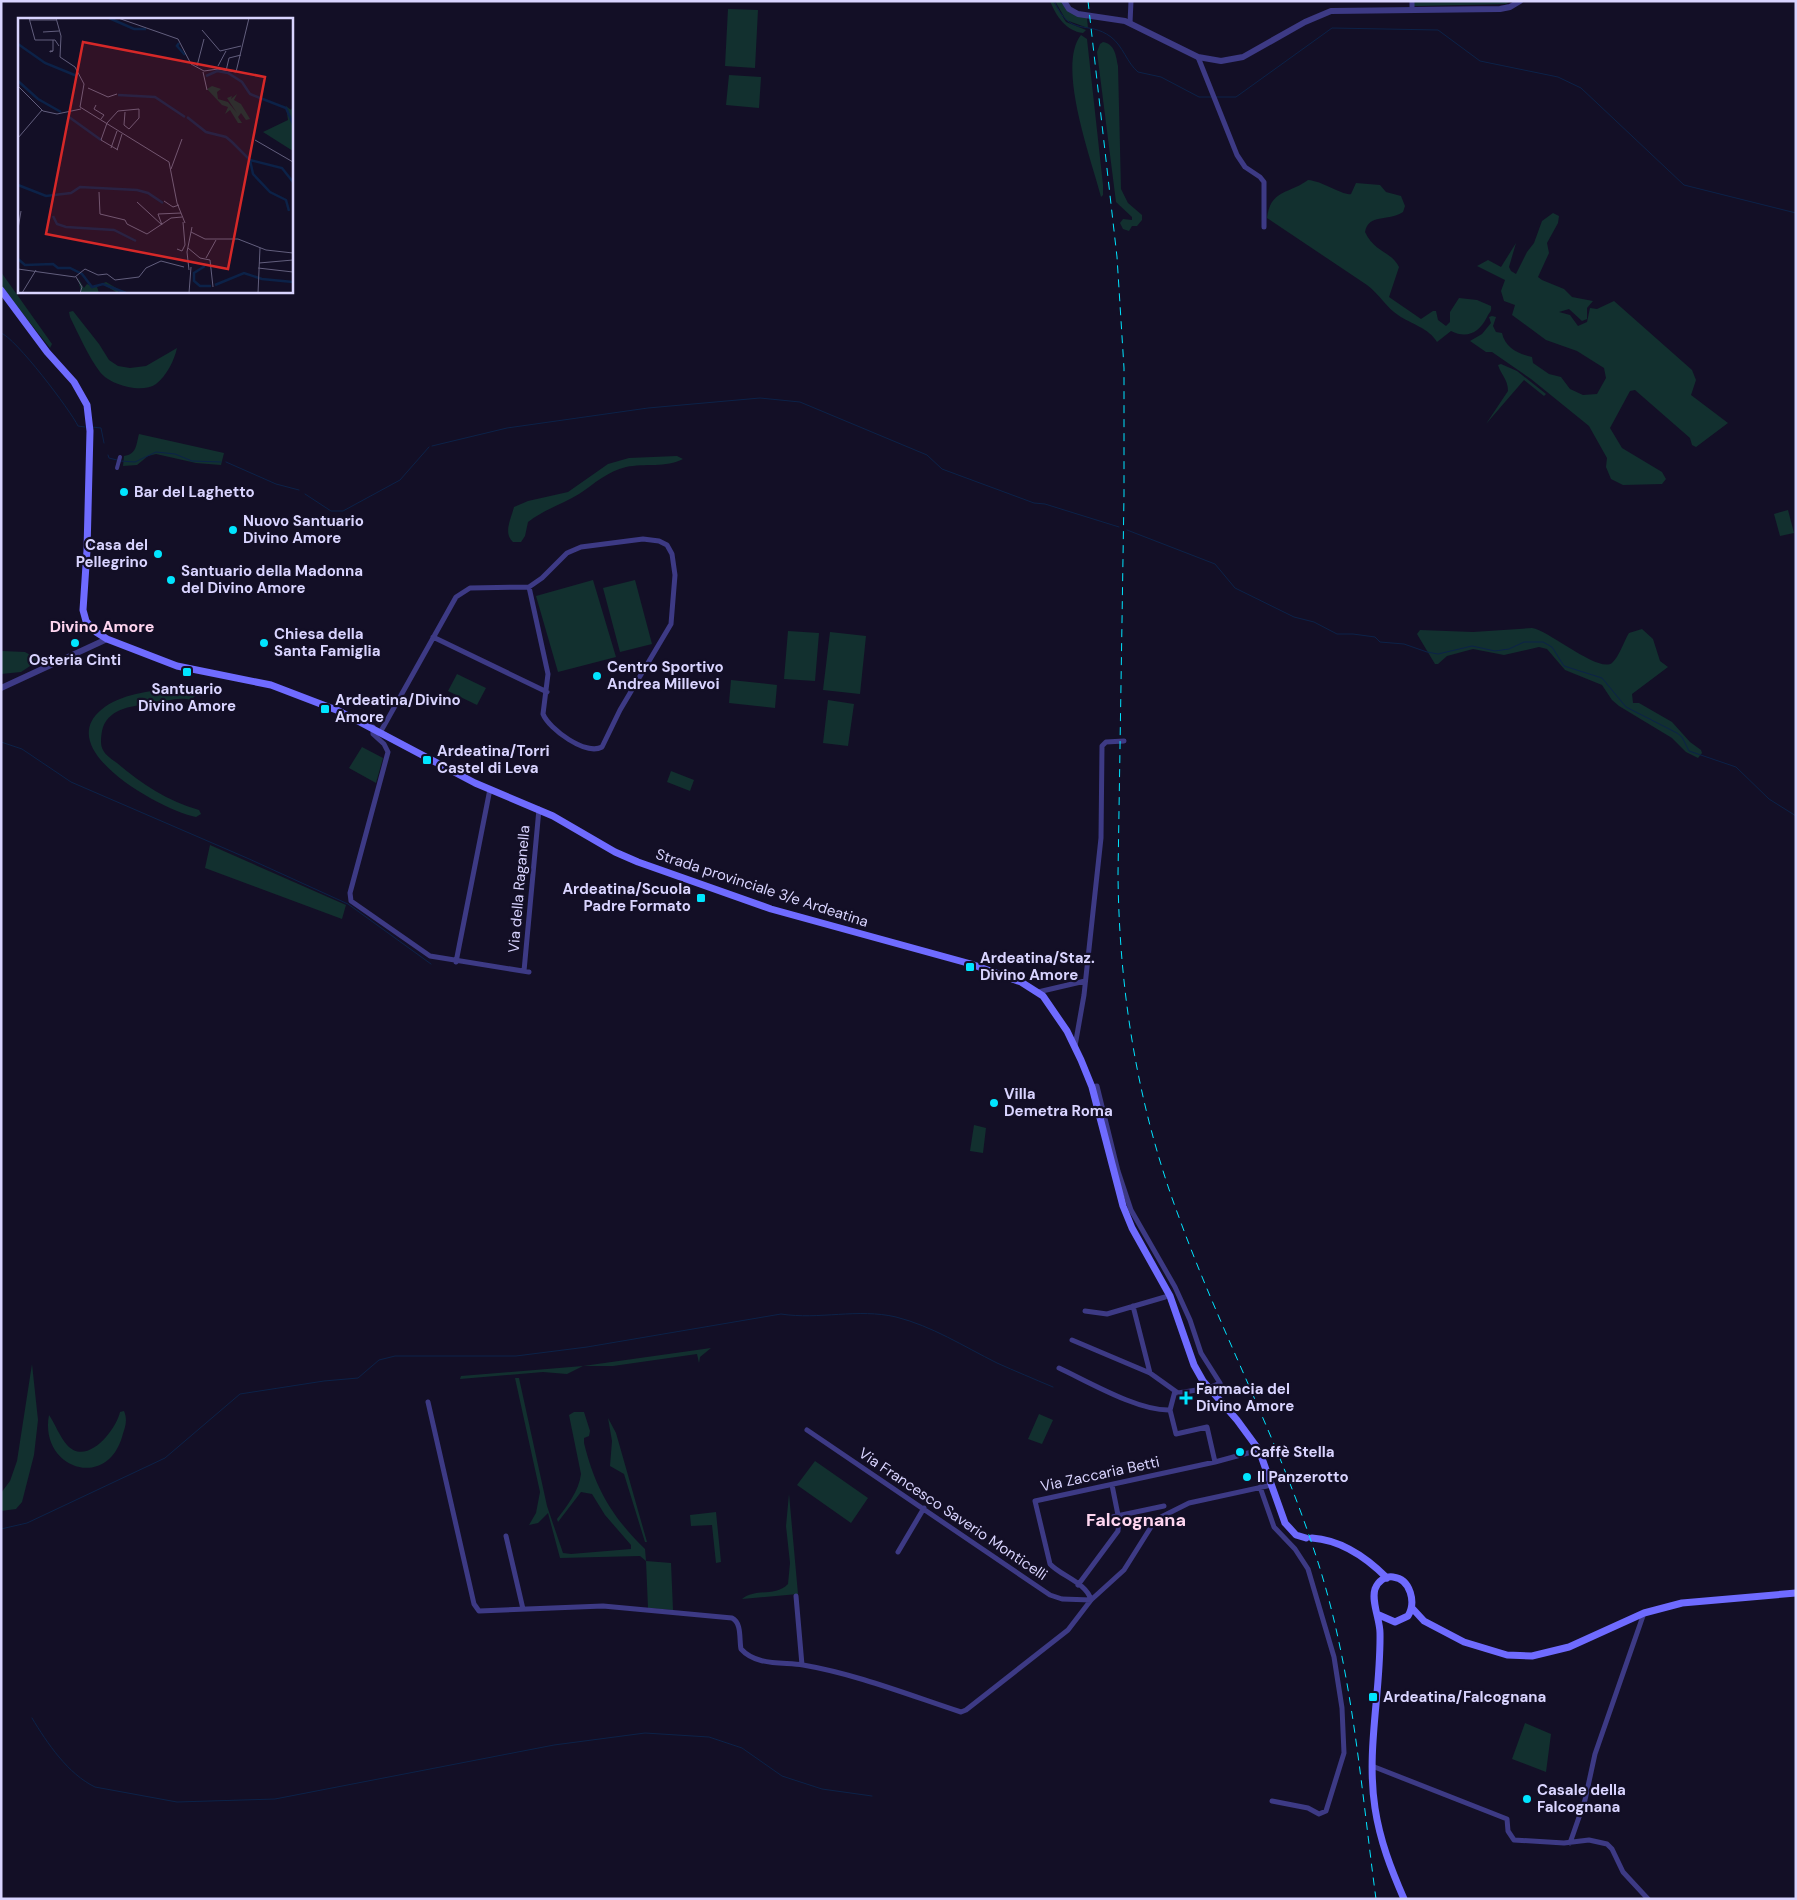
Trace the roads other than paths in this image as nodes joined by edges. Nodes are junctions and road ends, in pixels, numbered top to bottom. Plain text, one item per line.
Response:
1 (1064, 1) edge
2 (1131, 1) edge
3 (1412, 1) edge
4 (1520, 1) edge
5 (1412, 10) junction
6 (1130, 23) junction
7 (1198, 57) junction
8 (1264, 227) dead end
9 (1, 290) edge
10 (120, 457) dead end
11 (117, 468) dead end
12 (528, 587) junction
13 (433, 638) junction
14 (107, 639) junction
15 (1, 688) edge
16 (548, 692) junction
17 (373, 727) junction
18 (381, 731) junction
19 (1124, 741) dead end
20 (490, 789) junction
21 (539, 809) junction
22 (456, 962) junction
23 (1085, 981) junction
24 (1038, 992) junction
25 (1075, 1046) junction
26 (1092, 1087) junction
27 (1165, 1297) dead end
28 (1132, 1306) junction
29 (1085, 1311) dead end
30 (1072, 1340) dead end
31 (1059, 1368) dead end
32 (1150, 1373) junction
33 (1209, 1388) junction
34 (1175, 1391) junction
35 (428, 1402) dead end
36 (1170, 1410) junction
37 (807, 1430) dead end
38 (1259, 1450) junction
39 (1215, 1462) junction
40 (1112, 1485) junction
41 (1272, 1485) junction
42 (1260, 1487) junction
43 (1164, 1506) dead end
44 (924, 1508) junction
45 (1118, 1516) junction
46 (1098, 1520) dead end
47 (506, 1536) dead end
48 (898, 1552) dead end
49 (1375, 1568) junction
50 (1387, 1578) junction
51 (1379, 1582) junction
52 (1078, 1585) junction
53 (1796, 1593) edge
54 (796, 1596) dead end
55 (1091, 1600) junction
56 (1412, 1608) junction
57 (523, 1609) junction
58 (1644, 1614) junction
59 (1379, 1615) junction
60 (1406, 1618) junction
61 (1424, 1620) junction
62 (1389, 1621) junction
63 (1380, 1634) junction
64 (802, 1665) junction
65 (1372, 1766) junction
66 (1272, 1801) dead end
67 (1570, 1843) junction
68 (1404, 1899) edge
69 (1648, 1899) edge

1 - 6 street
2 - 6 street
3 - 5 street
4 - 5 street
5 - 7 street
6 - 7 street
7 - 8 street
9 - 14 main road, Strada provinciale 3/e Ardeatina
10 - 11 street
12 - 13 street
12 - 16 street
12 - 16 street
13 - 16 street
13 - 18 street
14 - 15 street
14 - 17 main road, Strada provinciale 3/e Ardeatina
17 - 18 main road, Strada provinciale 3/e Ardeatina
17 - 22 street
18 - 20 main road, Strada provinciale 3/e Ardeatina
19 - 23 street
20 - 21 main road, Strada provinciale 3/e Ardeatina
20 - 22 street
21 - 22 street, Via della Raganella
21 - 24 main road, Strada provinciale 3/e Ardeatina
23 - 24 street
23 - 25 street
24 - 25 main road, Strada provinciale 3/e Ardeatina
25 - 26 main road, Strada provinciale 3/e Ardeatina
26 - 33 main road, Strada provinciale 3/e Ardeatina
26 - 33 street
27 - 28 street
28 - 29 street
28 - 32 street
30 - 32 street
31 - 36 street
32 - 34 street
33 - 34 street
33 - 38 main road, Strada provinciale 3/e Ardeatina
34 - 36 street
35 - 57 street
36 - 39 street
37 - 44 street, Via Francesco Saverio Monticelli
38 - 39 street, Via Zaccaria Betti
38 - 41 main road, Strada provinciale 3/e Ardeatina
39 - 40 street, Via Zaccaria Betti
40 - 45 street
40 - 52 street, Via Zaccaria Betti
41 - 42 street
41 - 49 main road, Strada provinciale 3/e Ardeatina
42 - 55 street
42 - 66 street
43 - 45 street
44 - 48 street
44 - 55 street, Via Francesco Saverio Monticelli
45 - 46 street
45 - 52 street
47 - 57 street
49 - 50 main road, Strada provinciale 3/e Ardeatina
49 - 51 main road
50 - 51 main road
50 - 56 main road, Strada provinciale 3/e Ardeatina
51 - 59 main road
52 - 55 street, Via Zaccaria Betti
53 - 58 main road
54 - 64 street
55 - 64 street
56 - 60 main road
56 - 61 main road
57 - 64 street
58 - 61 main road
58 - 67 street
59 - 62 main road
59 - 63 main road
60 - 61 main road
60 - 62 main road
62 - 63 main road
63 - 65 main road
65 - 67 street
65 - 68 main road
67 - 69 street

